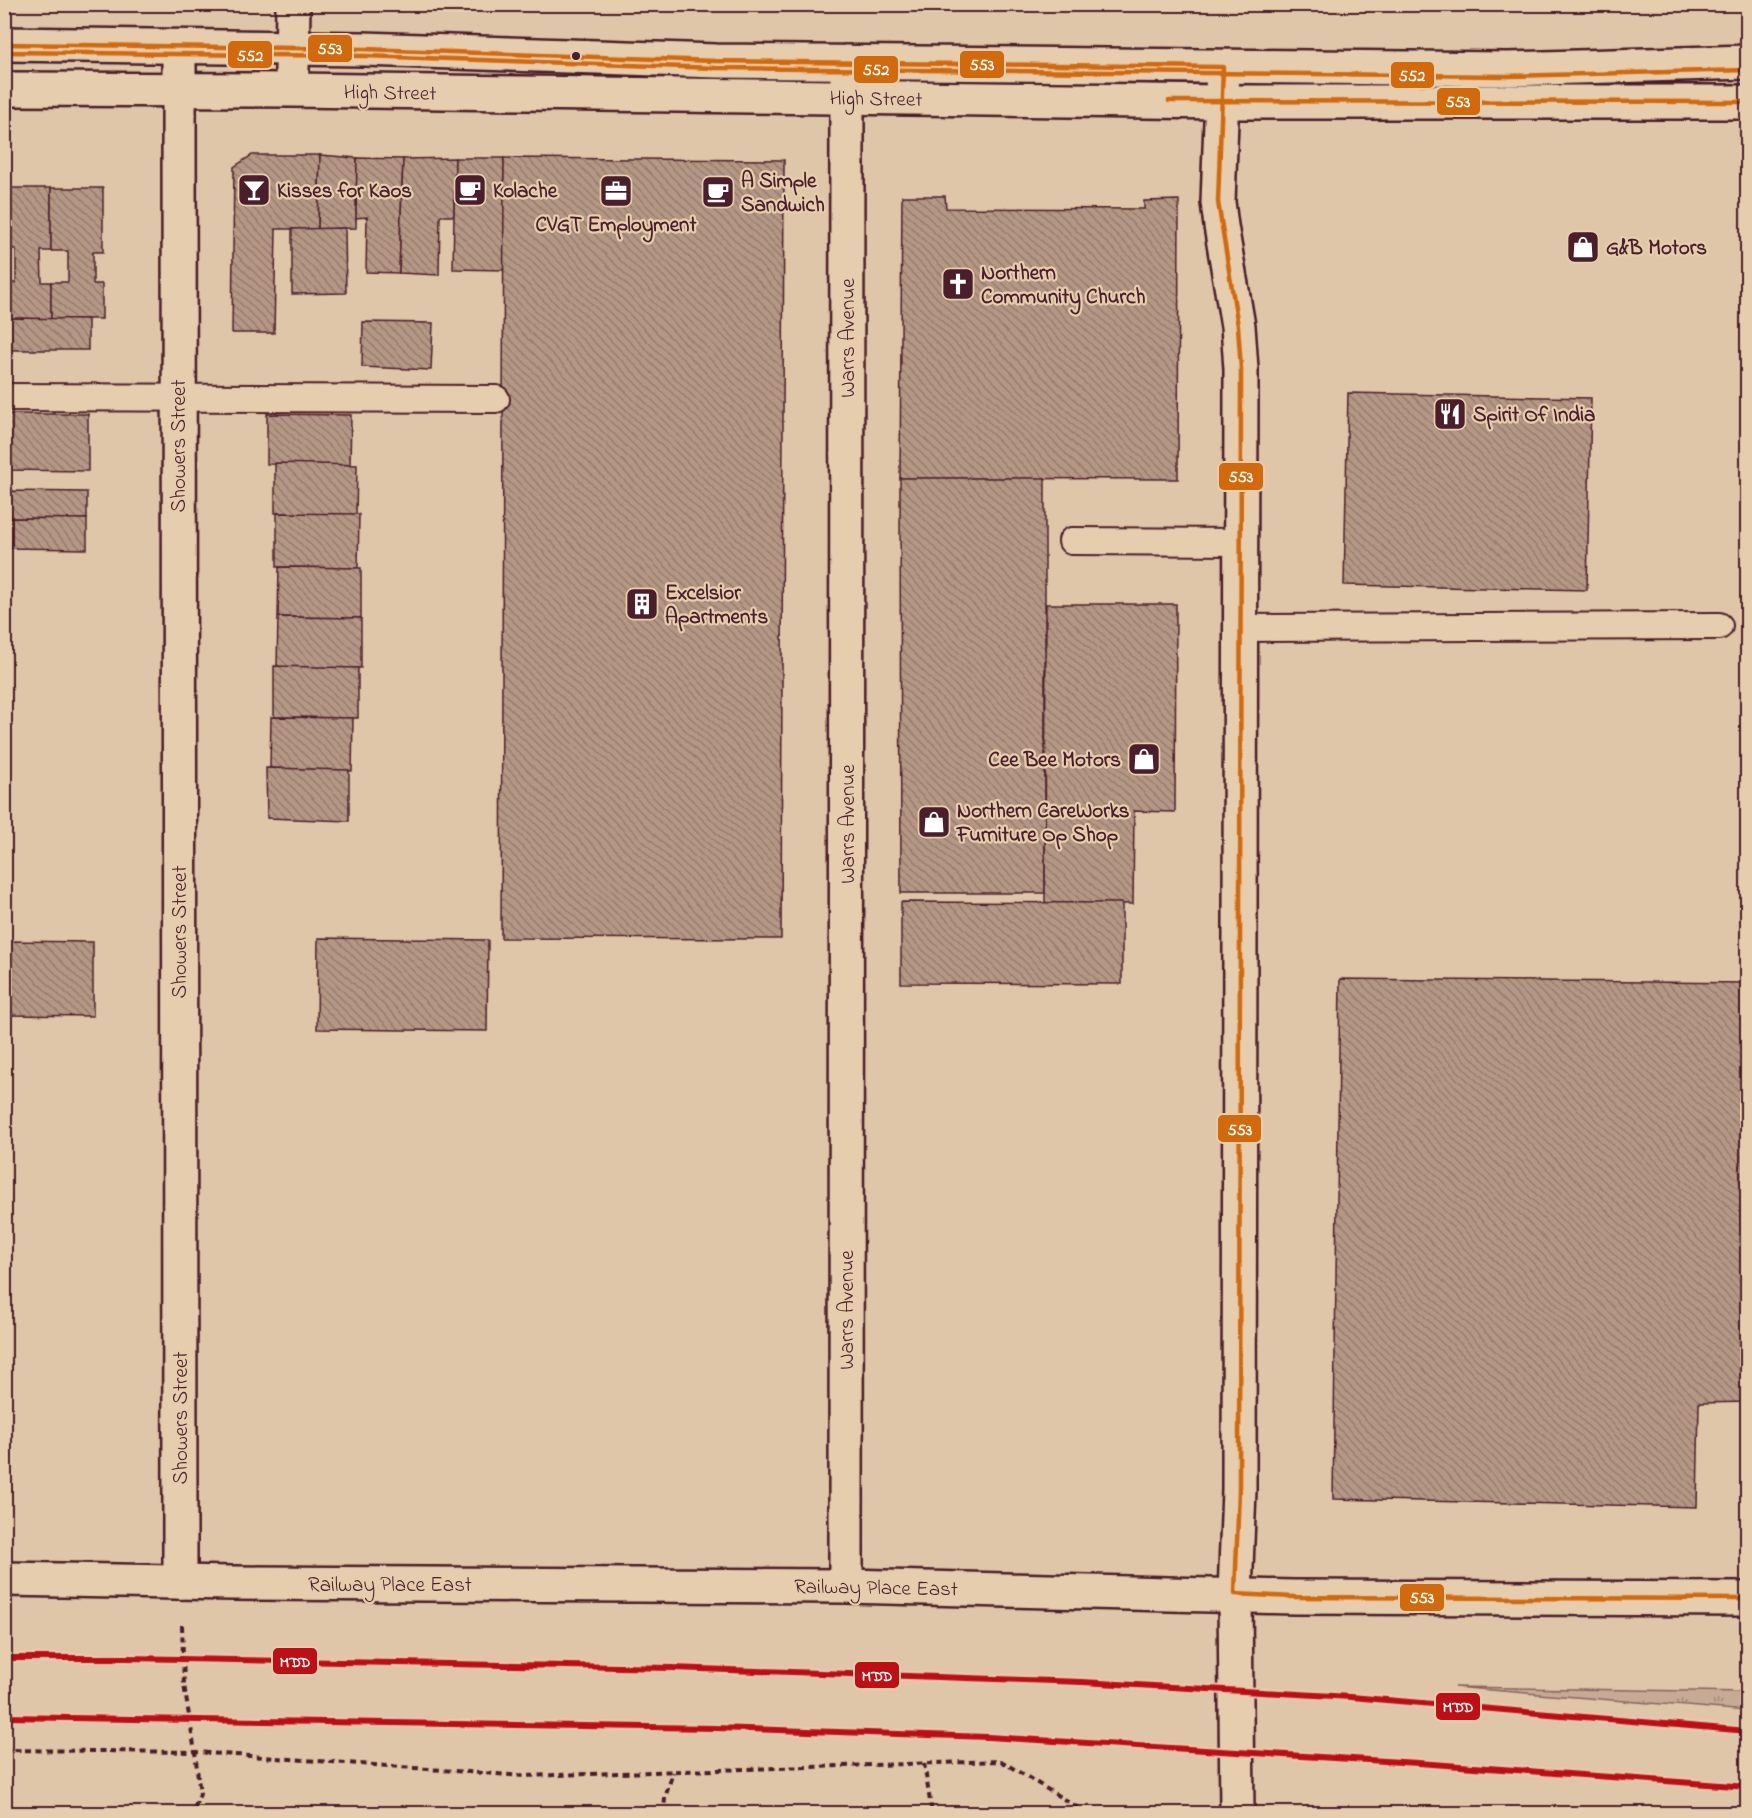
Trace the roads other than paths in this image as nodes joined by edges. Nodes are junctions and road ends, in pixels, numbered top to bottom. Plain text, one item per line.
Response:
1 (293, 4) edge
2 (4, 44) edge
3 (179, 47) junction
4 (292, 49) junction
5 (847, 62) junction
6 (1748, 62) edge
7 (982, 64) junction
8 (1223, 66) junction
9 (1508, 69) junction
10 (4, 89) edge
11 (177, 90) junction
12 (292, 90) junction
13 (847, 97) junction
14 (982, 99) junction
15 (1508, 101) junction
16 (1222, 102) junction
17 (1748, 102) edge
18 (4, 397) edge
19 (178, 398) junction
20 (496, 399) dead end
21 (1072, 540) dead end
22 (1242, 542) junction
23 (1719, 626) dead end
24 (1241, 628) junction
25 (4, 1579) edge
26 (180, 1582) junction
27 (846, 1586) junction
28 (1235, 1594) junction
29 (1748, 1599) edge
30 (1237, 1814) edge

1 - 4 street
2 - 3 street, High Street
3 - 4 street, High Street
3 - 11 street, Showers Street
4 - 5 street, High Street
4 - 12 street
5 - 7 street, High Street
5 - 13 street, Warrs Avenue
6 - 9 street, High Street
7 - 8 street, High Street
7 - 14 street
8 - 9 street, High Street
8 - 16 street
9 - 15 street
10 - 11 street, High Street
11 - 12 street, High Street
11 - 19 street, Showers Street
12 - 13 street, High Street
13 - 14 street, High Street
13 - 27 street, Warrs Avenue
14 - 16 street, High Street
15 - 16 street, High Street
15 - 17 street, High Street
16 - 22 street
18 - 19 lane
19 - 20 lane
19 - 26 street, Showers Street
21 - 22 lane
22 - 24 street
23 - 24 lane
24 - 28 street
25 - 26 street, Railway Place East
26 - 27 street, Railway Place East
27 - 28 street, Railway Place East
28 - 29 street, Railway Place East
28 - 30 street

